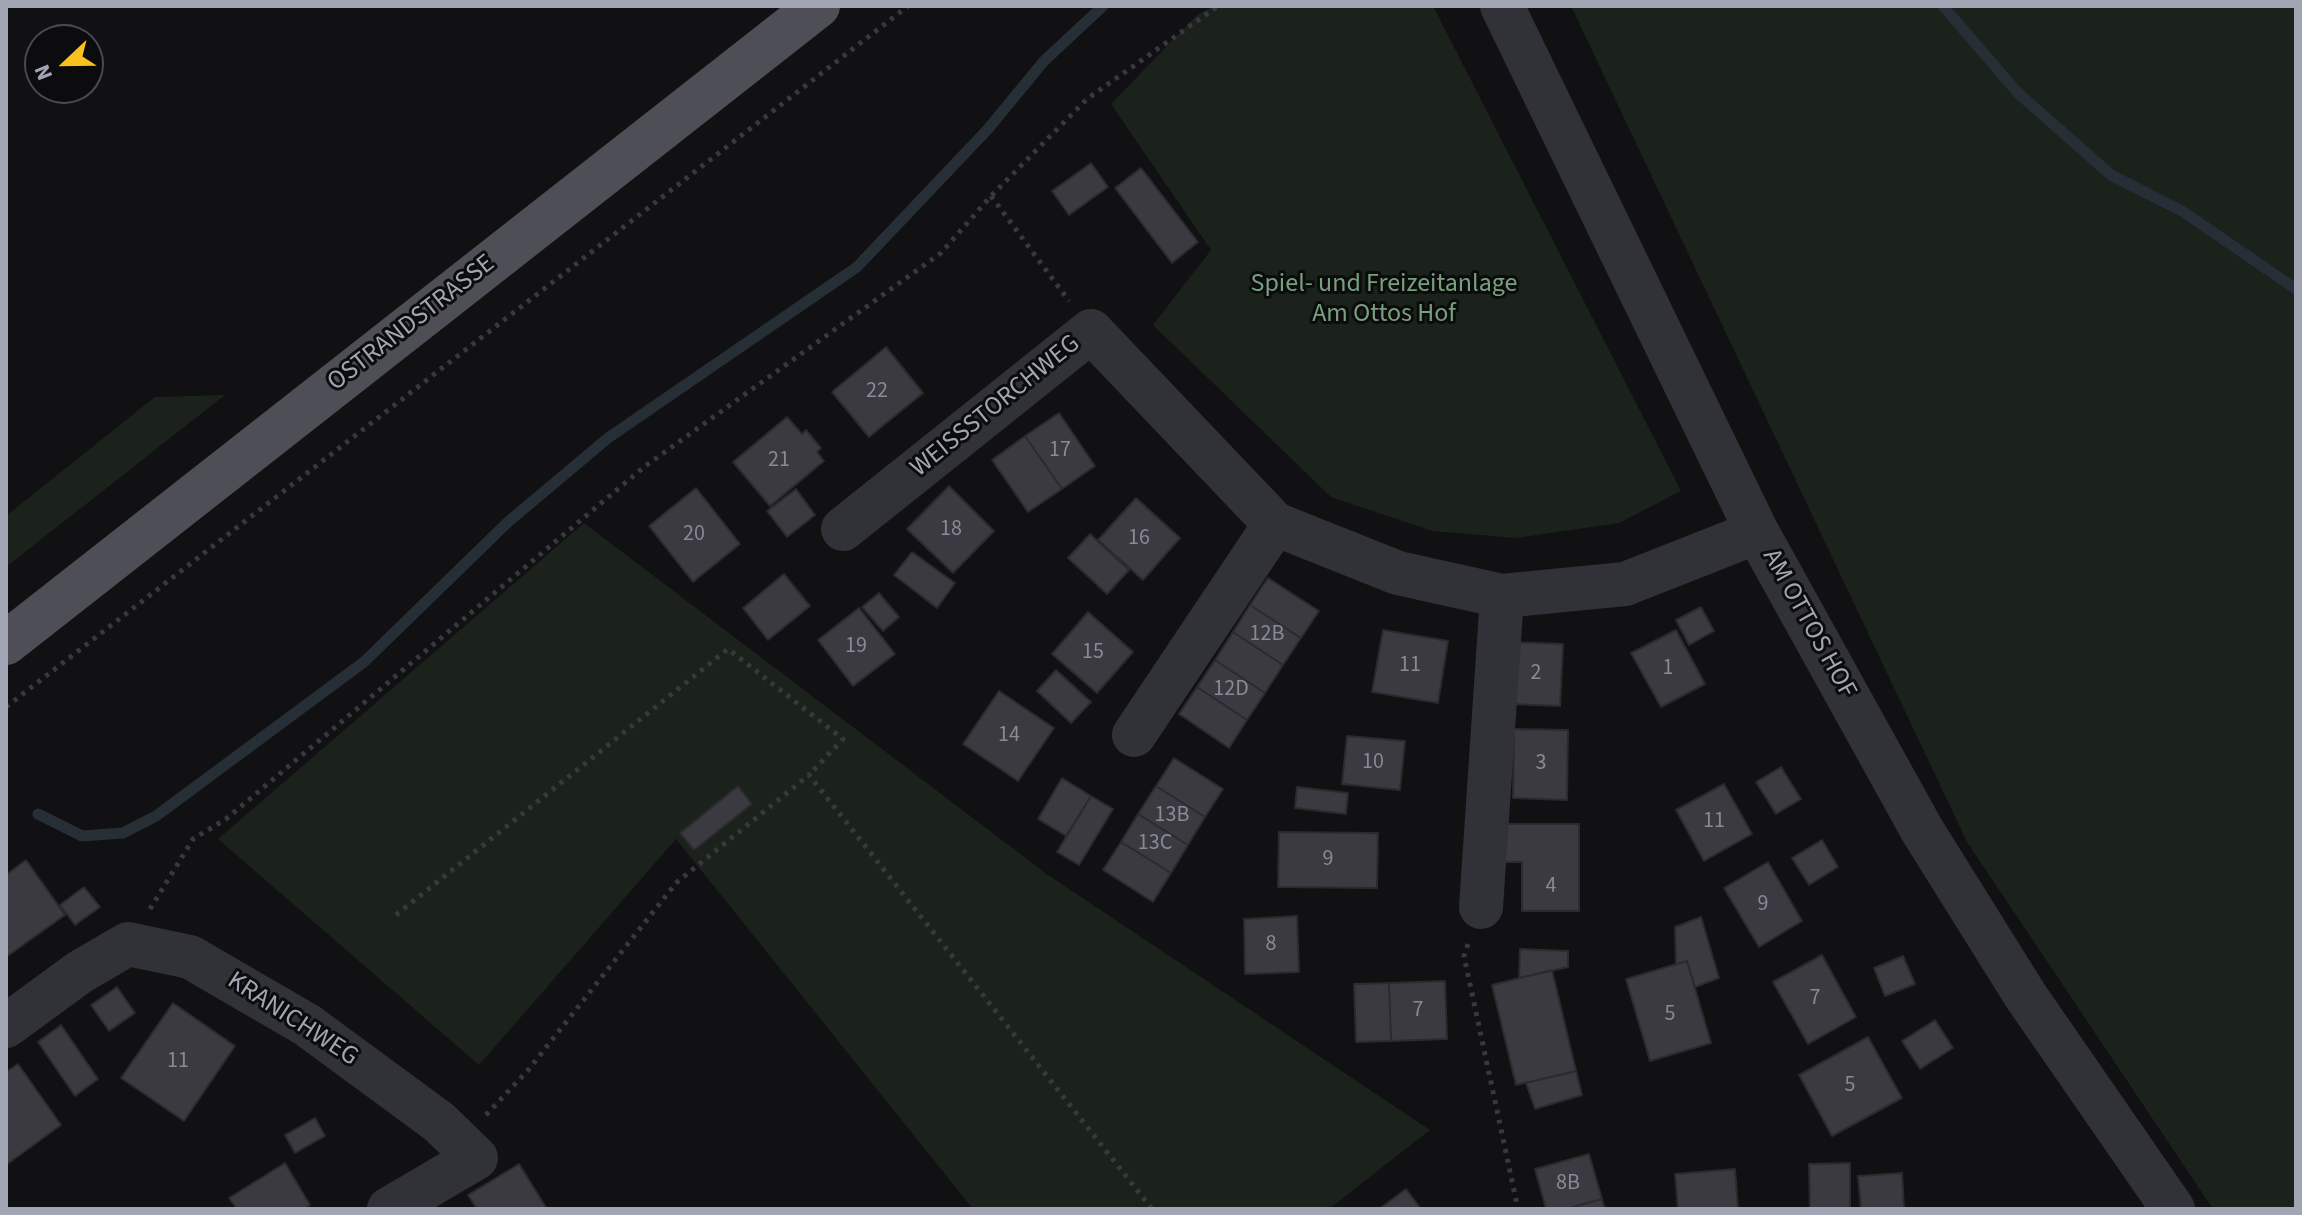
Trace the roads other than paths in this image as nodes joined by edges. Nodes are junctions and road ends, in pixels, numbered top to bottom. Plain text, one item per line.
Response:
1 (818, 6) edge
2 (1502, 6) edge
3 (1275, 524) junction
4 (843, 529) dead end
5 (1757, 532) junction
6 (1502, 596) junction
7 (6, 643) edge
8 (1134, 735) dead end
9 (1481, 907) road end
10 (6, 1026) edge
11 (389, 1209) edge
12 (2173, 1209) edge

1 - 7 main road, OSTRANDSTRASSE
2 - 5 street, AM OTTOS HOF
3 - 4 street, WEISSSTORCHWEG
3 - 6 street, WEISSSTORCHWEG
3 - 8 street
5 - 6 street, WEISSSTORCHWEG
5 - 12 street, AM OTTOS HOF
6 - 9 street
10 - 11 street, KRANICHWEG

